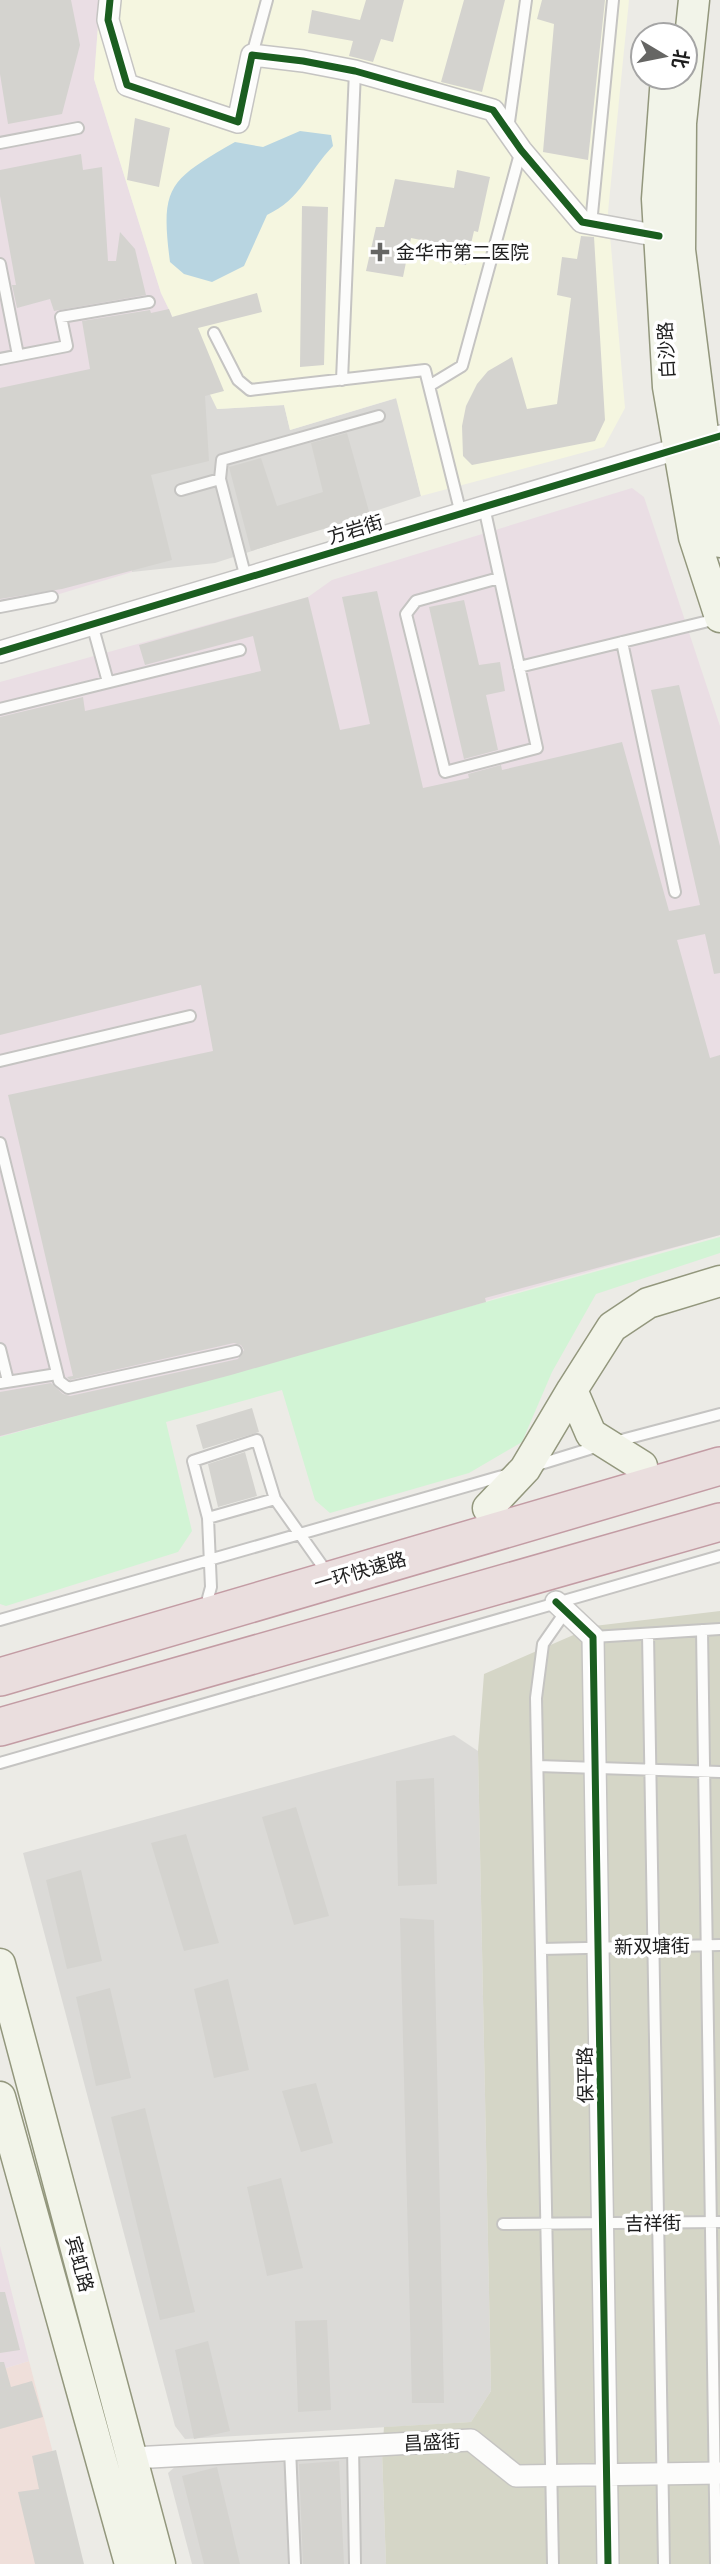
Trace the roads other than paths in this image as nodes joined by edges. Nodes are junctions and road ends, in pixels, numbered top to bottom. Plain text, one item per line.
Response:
1 (110, 0) edge
2 (267, 0) edge
3 (526, 0) edge
4 (613, 0) edge
5 (673, 0) edge
6 (694, 0) edge
7 (671, 21) edge
8 (252, 55) junction
9 (355, 71) junction
10 (665, 91) edge
11 (78, 128) dead end
12 (508, 131) junction
13 (0, 143) edge
14 (521, 150) junction
15 (591, 224) junction
16 (659, 236) junction
17 (0, 264) edge
18 (149, 302) dead end
19 (214, 333) dead end
20 (18, 355) junction
21 (0, 359) edge
22 (342, 380) junction
23 (429, 386) junction
24 (379, 416) dead end
25 (701, 442) edge
26 (220, 479) junction
27 (181, 490) dead end
28 (484, 507) junction
29 (461, 514) junction
30 (720, 542) edge
31 (246, 578) junction
32 (499, 578) junction
33 (52, 597) dead end
34 (0, 607) edge
35 (720, 618) edge
36 (92, 624) junction
37 (622, 642) junction
38 (240, 650) dead end
39 (0, 652) edge
40 (519, 667) junction
41 (108, 682) junction
42 (0, 709) edge
43 (676, 892) dead end
44 (190, 1016) dead end
45 (0, 1062) edge
46 (0, 1143) edge
47 (720, 1281) edge
48 (0, 1349) edge
49 (236, 1351) dead end
50 (57, 1374) junction
51 (4, 1382) edge
52 (572, 1390) junction
53 (720, 1414) edge
54 (604, 1445) junction
55 (642, 1466) junction
56 (524, 1469) junction
57 (716, 1485) edge
58 (275, 1499) junction
59 (488, 1508) junction
60 (208, 1518) junction
61 (312, 1549) junction
62 (720, 1556) edge
63 (210, 1561) junction
64 (208, 1598) junction
65 (561, 1606) junction
66 (0, 1620) edge
67 (720, 1629) edge
68 (702, 1630) junction
69 (648, 1634) junction
70 (593, 1637) junction
71 (0, 1656) edge
72 (0, 1676) edge
73 (0, 1706) edge
74 (0, 1727) edge
75 (0, 1763) edge
76 (538, 1766) junction
77 (595, 1767) junction
78 (650, 1769) junction
79 (706, 1771) junction
80 (720, 1772) edge
81 (720, 1944) edge
82 (708, 1945) junction
83 (654, 1946) junction
84 (598, 1947) junction
85 (541, 1949) junction
86 (0, 1964) edge
87 (0, 2097) edge
88 (658, 2222) junction
89 (716, 2222) edge
90 (603, 2223) junction
91 (503, 2224) dead end
92 (546, 2224) junction
93 (353, 2446) junction
94 (290, 2449) junction
95 (132, 2458) junction
96 (718, 2473) edge
97 (663, 2474) junction
98 (607, 2475) junction
99 (551, 2476) junction
100 (130, 2564) edge
101 (160, 2564) edge
102 (295, 2564) edge
103 (355, 2564) edge
104 (553, 2564) edge
105 (608, 2564) edge
106 (664, 2564) edge
107 (716, 2564) edge

1 - 8 street
2 - 8 lane
3 - 12 lane
4 - 15 lane
5 - 7 main road
6 - 25 main road, 白沙路
8 - 9 street
9 - 12 street
9 - 22 lane
10 - 16 main road, 白沙路
11 - 13 lane
12 - 14 street
14 - 15 street
14 - 23 lane
15 - 16 street
16 - 25 main road, 白沙路
17 - 20 lane
18 - 20 lane
19 - 22 lane
20 - 21 lane
22 - 23 lane
23 - 29 lane
24 - 26 lane
25 - 28 street, 方岩街
25 - 30 main road, 白沙路
25 - 35 main road, 白沙路
26 - 27 lane
26 - 31 lane
28 - 29 street, 方岩街
28 - 32 lane
29 - 31 street, 方岩街
31 - 36 street, 方岩街
32 - 40 lane
32 - 40 lane
33 - 34 lane
35 - 37 lane
36 - 39 street, 方岩街
36 - 41 lane
37 - 40 lane
37 - 43 lane
38 - 41 lane
41 - 42 lane
44 - 45 lane
46 - 50 lane
47 - 52 main road
48 - 51 lane
49 - 50 lane
50 - 51 lane
52 - 54 main road
52 - 56 main road
53 - 54 lane
54 - 55 main road
54 - 56 lane
55 - 57 highway
55 - 59 highway
56 - 59 main road
56 - 61 lane
57 - 72 highway, 一环快速路
57 - 73 highway, 一环快速路
57 - 74 highway
58 - 60 lane
58 - 60 lane
58 - 61 lane
59 - 61 highway
60 - 63 lane
61 - 63 lane
61 - 64 highway
62 - 65 lane
63 - 64 lane
63 - 66 lane
64 - 71 highway
65 - 70 street
65 - 75 lane
65 - 76 lane
67 - 68 lane
68 - 69 lane
68 - 79 lane
69 - 70 lane
69 - 78 lane
70 - 77 street, 保平路
76 - 77 lane
76 - 85 lane
77 - 78 lane
77 - 84 street, 保平路
78 - 79 lane
78 - 83 lane
79 - 80 lane
79 - 82 lane
81 - 82 lane, 新双塘街
82 - 83 lane, 新双塘街
82 - 89 lane
83 - 84 lane, 新双塘街
83 - 88 lane
84 - 85 lane, 新双塘街
84 - 90 street, 保平路
85 - 92 lane
86 - 95 main road, 宾虹路
87 - 100 main road, 宾虹路
88 - 89 lane, 吉祥街
88 - 90 lane, 吉祥街
88 - 97 lane
89 - 96 lane
90 - 92 lane, 吉祥街
90 - 98 street, 保平路
91 - 92 lane, 吉祥街
92 - 99 lane
93 - 94 street, 昌盛街
93 - 99 street, 昌盛街
93 - 103 lane
94 - 95 street, 昌盛街
94 - 102 lane
95 - 101 main road, 宾虹路
96 - 97 street, 昌盛街
96 - 107 lane
97 - 98 street, 昌盛街
97 - 106 lane
98 - 99 street, 昌盛街
98 - 105 street, 保平路
99 - 104 lane

